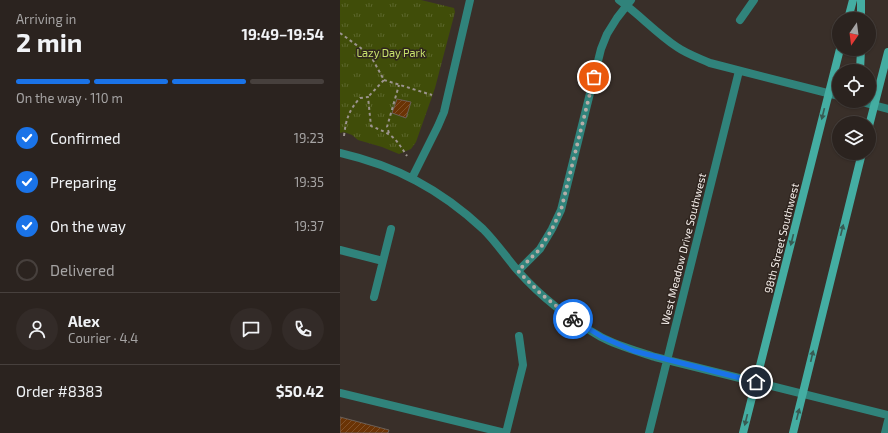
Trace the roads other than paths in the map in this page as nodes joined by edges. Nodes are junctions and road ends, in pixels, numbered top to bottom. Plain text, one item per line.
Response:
1 (470, 0) edge
2 (619, 0) edge
3 (754, 0) edge
4 (853, 0) edge
5 (861, 0) edge
6 (629, 3) edge
7 (850, 12) edge
8 (861, 12) edge
9 (740, 20) dead end
10 (888, 52) edge
11 (838, 56) edge
12 (740, 71) junction
13 (876, 90) edge
14 (829, 94) junction
15 (832, 95) edge
16 (876, 104) edge
17 (888, 109) edge
18 (340, 153) edge
19 (860, 160) edge
20 (412, 178) junction
21 (391, 229) dead end
22 (340, 250) edge
23 (383, 261) junction
24 (518, 271) junction
25 (374, 297) dead end
26 (519, 336) dead end
27 (667, 360) junction
28 (756, 382) junction
29 (340, 392) edge
30 (803, 394) junction
31 (888, 415) edge
32 (888, 421) edge
33 (506, 433) edge
34 (649, 433) edge
35 (743, 433) edge
36 (793, 433) edge
37 (885, 433) edge

1 - 20 street
2 - 6 street
3 - 9 street
4 - 7 main road
5 - 8 main road
6 - 12 street
6 - 24 street
10 - 13 main road
11 - 14 main road, 98th Street Southwest
12 - 14 street
12 - 27 street, West Meadow Drive Southwest
14 - 15 street
14 -> 28 main road, 98th Street Southwest
16 - 17 street
18 - 20 street
30 -> 19 main road
20 - 24 street
21 - 23 street
22 - 23 street
23 - 25 street
24 - 27 street
26 - 33 street
27 - 28 street
27 - 34 street, West Meadow Drive Southwest
28 - 30 street
28 -> 35 main road, 98th Street Southwest
29 - 33 street
30 - 31 street
36 -> 30 main road
32 - 37 street

